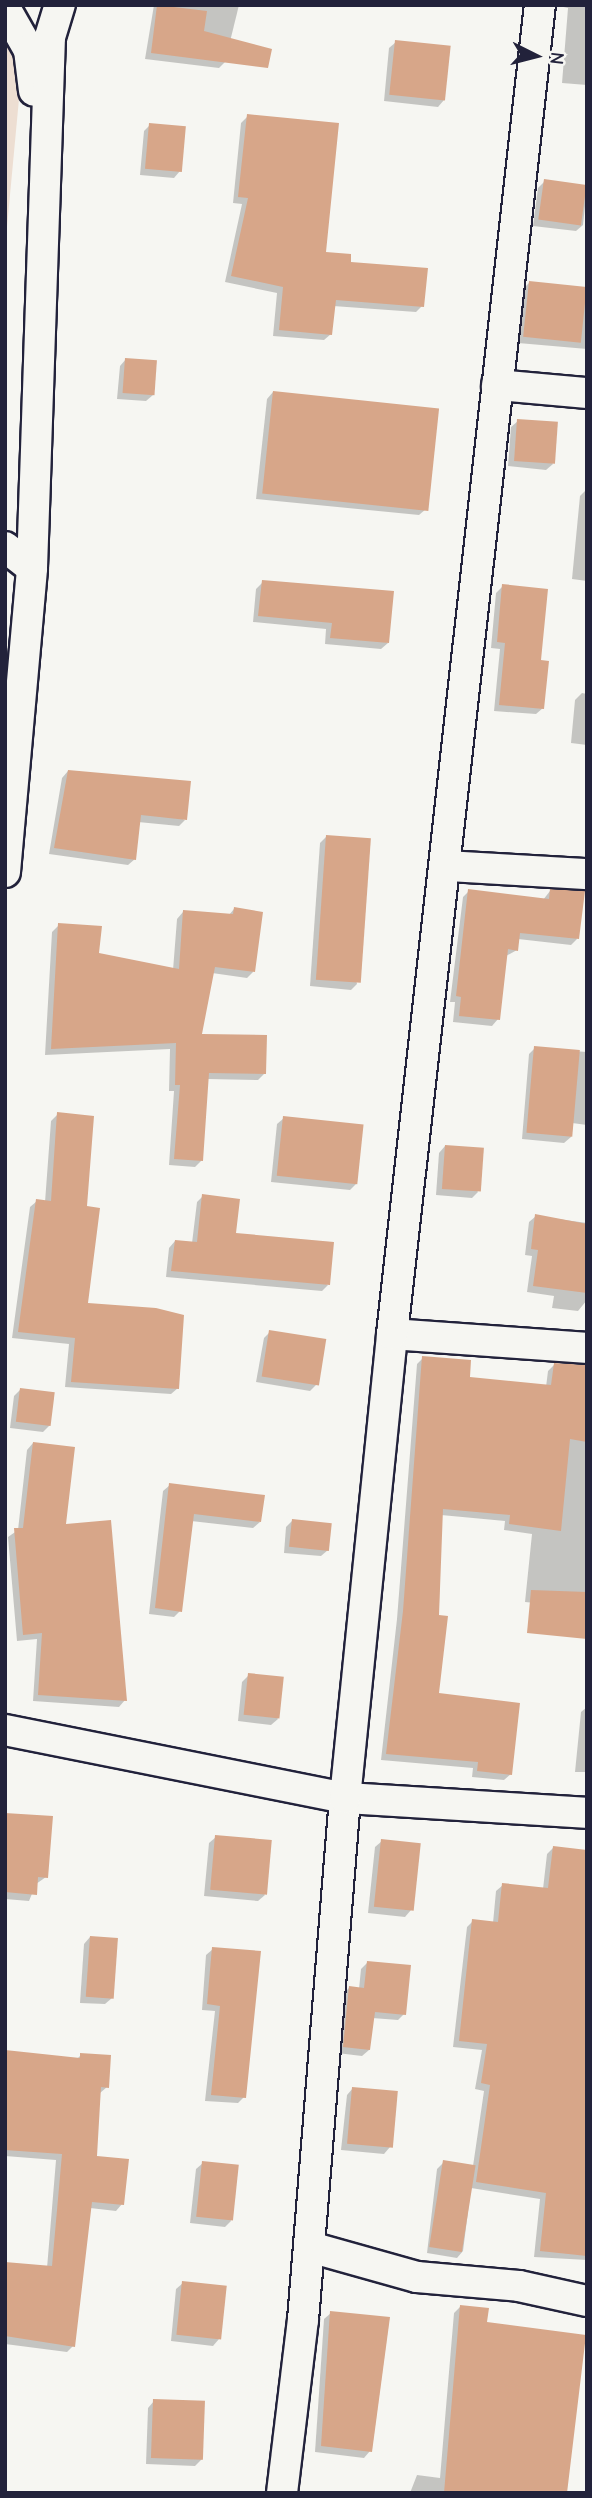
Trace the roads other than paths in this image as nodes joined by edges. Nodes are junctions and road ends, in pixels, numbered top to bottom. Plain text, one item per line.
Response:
1 (60, 5) edge
2 (540, 5) edge
3 (5, 8) edge
4 (43, 164) junction
5 (497, 385) junction
6 (587, 393) edge
7 (5, 548) edge
8 (32, 568) junction
9 (447, 866) junction
10 (5, 872) edge
11 (587, 874) edge
12 (392, 1334) junction
13 (587, 1348) edge
14 (5, 1730) edge
15 (345, 1798) junction
16 (587, 1813) edge
17 (310, 2246) junction
18 (587, 2301) edge
19 (282, 2493) edge

1 - 4 street
2 - 5 street
3 - 4 street
4 - 8 street
5 - 6 street
5 - 9 street
7 - 8 street
8 - 10 street
9 - 11 street
9 - 12 street
12 - 13 street
12 - 15 street
14 - 15 street
15 - 16 street
15 - 17 street
17 - 18 street
17 - 19 street

